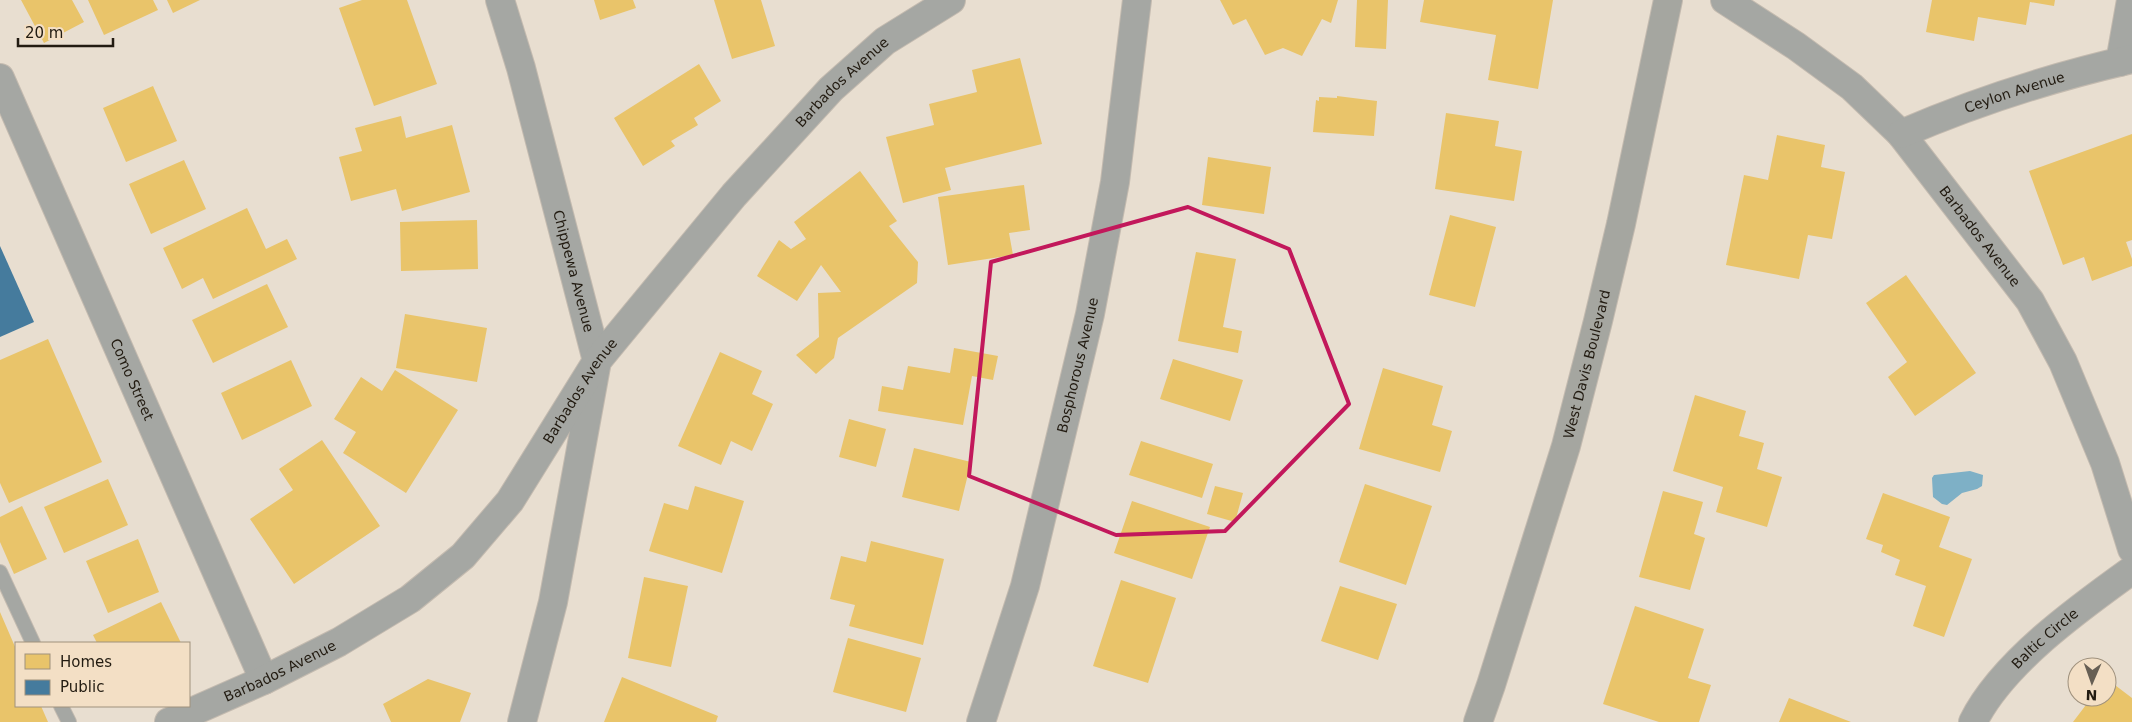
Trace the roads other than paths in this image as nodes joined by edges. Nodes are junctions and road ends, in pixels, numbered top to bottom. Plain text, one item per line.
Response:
1 (500, 0) edge
2 (951, 0) edge
3 (1137, 0) edge
4 (1668, 0) edge
5 (1725, 0) edge
6 (2131, 0) edge
7 (2126, 60) edge
8 (0, 78) edge
9 (1901, 134) junction
10 (597, 361) junction
11 (2132, 549) edge
12 (2132, 570) edge
13 (0, 572) edge
14 (32, 642) edge
15 (264, 680) junction
16 (62, 707) edge
17 (69, 722) edge
18 (169, 722) edge
19 (522, 722) edge
20 (981, 722) edge
21 (1478, 722) edge
22 (1973, 722) edge

1 - 10 street, Chippewa Avenue
2 - 10 street, Barbados Avenue
3 - 20 street, Bosphorous Avenue
4 - 21 street, West Davis Boulevard
5 - 9 street, Barbados Avenue
6 - 7 street
7 - 9 street, Ceylon Avenue
8 - 15 street, Como Street
9 - 11 street, Barbados Avenue
10 - 15 street, Barbados Avenue
10 - 19 street, Chippewa Avenue
12 - 22 street, Baltic Circle
13 - 14 lane
15 - 18 street, Barbados Avenue
16 - 17 lane

